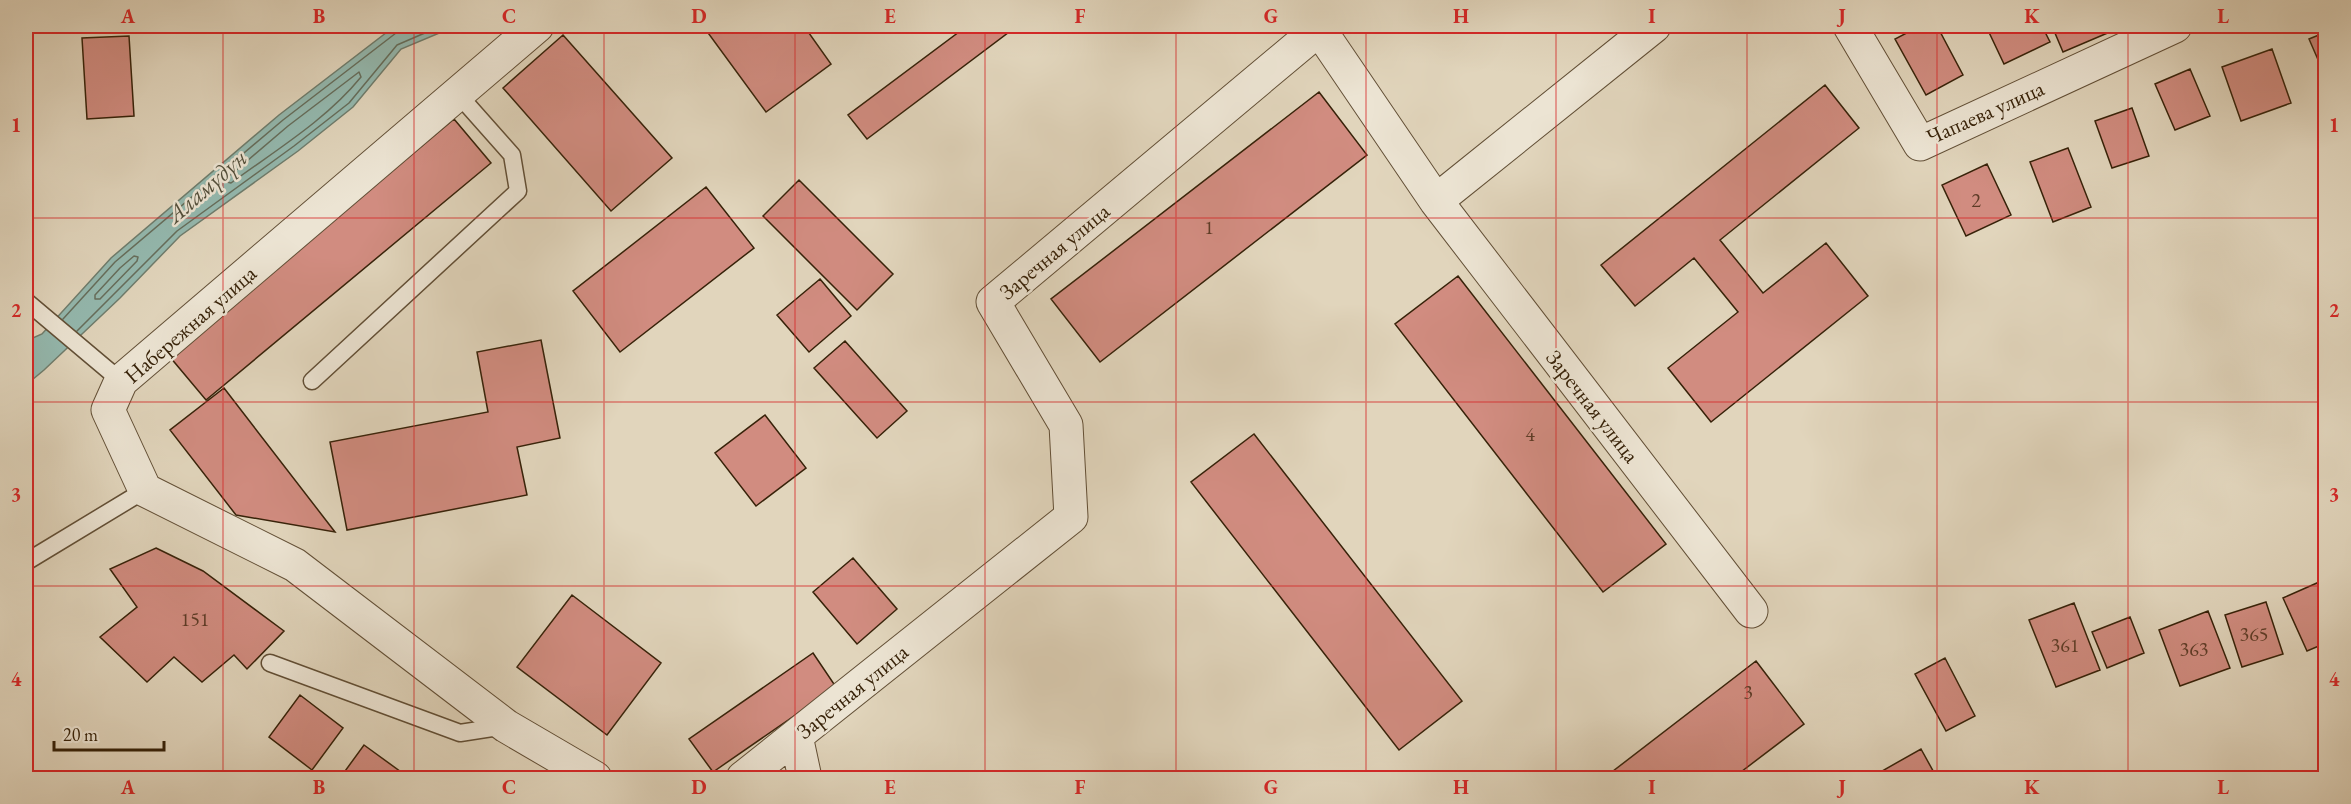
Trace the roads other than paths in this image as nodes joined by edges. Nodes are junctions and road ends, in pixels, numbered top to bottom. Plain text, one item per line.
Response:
1 (537, 26) edge
2 (1654, 26) edge
3 (1850, 26) edge
4 (2175, 26) edge
5 (457, 93) junction
6 (1436, 201) junction
7 (26, 301) edge
8 (121, 381) junction
9 (312, 381) dead end
10 (145, 490) junction
11 (26, 562) edge
12 (1751, 611) dead end
13 (270, 663) dead end
14 (506, 726) junction
15 (796, 736) junction
16 (595, 778) edge
17 (743, 778) edge
18 (805, 778) edge

1 - 5 street, Набережная улица
2 - 6 street
3 - 4 street, Чапаева улица
5 - 8 street, Набережная улица
5 - 9 lane
6 - 12 street, Заречная улица
6 - 15 street, Заречная улица
7 - 8 lane
8 - 10 street, Набережная улица
10 - 11 lane
10 - 14 street
13 - 14 lane
14 - 16 street
15 - 17 street, Заречная улица
15 - 18 street

